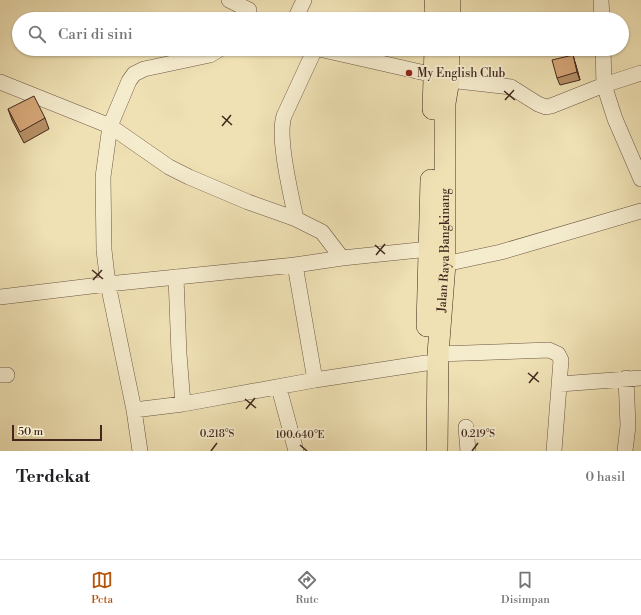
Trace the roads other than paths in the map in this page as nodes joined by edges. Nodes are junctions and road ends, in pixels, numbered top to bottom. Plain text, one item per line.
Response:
1 (229, 0) edge
2 (304, 0) edge
3 (435, 0) edge
4 (450, 0) edge
5 (601, 0) edge
6 (250, 10) edge
7 (298, 12) edge
8 (436, 12) edge
9 (450, 12) edge
10 (602, 12) edge
11 (205, 56) edge
12 (311, 56) edge
13 (350, 56) edge
14 (436, 56) edge
15 (447, 56) edge
16 (603, 56) edge
17 (641, 73) edge
18 (441, 77) junction
19 (0, 82) edge
20 (604, 85) junction
21 (110, 126) junction
22 (641, 179) edge
23 (641, 211) edge
24 (296, 219) junction
25 (429, 249) junction
26 (342, 258) junction
27 (445, 264) junction
28 (295, 265) junction
29 (176, 277) junction
30 (108, 284) junction
31 (0, 297) edge
32 (432, 358) junction
33 (626, 378) junction
34 (641, 378) edge
35 (315, 380) junction
36 (560, 384) junction
37 (279, 388) junction
38 (183, 404) junction
39 (134, 410) junction
40 (466, 427) dead end
41 (140, 451) edge
42 (296, 451) edge
43 (425, 451) edge
44 (437, 451) edge
45 (468, 451) edge
46 (554, 451) edge
47 (625, 451) edge

1 - 6 street
2 - 7 street
3 - 8 highway
4 - 9 highway
5 - 10 street
11 - 21 street
12 - 24 street
13 - 18 street
14 - 18 highway, Jalan Raya Bangkinang
15 - 18 highway, Jalan Raya Bangkinang
16 - 20 street
17 - 20 street
18 - 20 street
18 - 25 highway, Jalan Raya Bangkinang
18 - 27 highway, Jalan Raya Bangkinang
19 - 21 street
20 - 22 street
21 - 24 street
21 - 30 street
23 - 27 street
24 - 26 street
25 - 26 street
25 - 32 highway, Jalan Raya Bangkinang
26 - 28 street
27 - 32 highway, Jalan Raya Bangkinang
28 - 29 street
28 - 35 street
29 - 30 street
29 - 38 street
30 - 31 street
30 - 39 street
32 - 35 street
32 - 36 street
32 - 43 highway, Jalan Raya Bangkinang
32 - 44 highway, Jalan Raya Bangkinang
33 - 34 street
33 - 36 street
33 - 47 street
35 - 37 street
36 - 46 street
37 - 38 street
37 - 42 street
38 - 39 street
39 - 41 street
40 - 45 street

